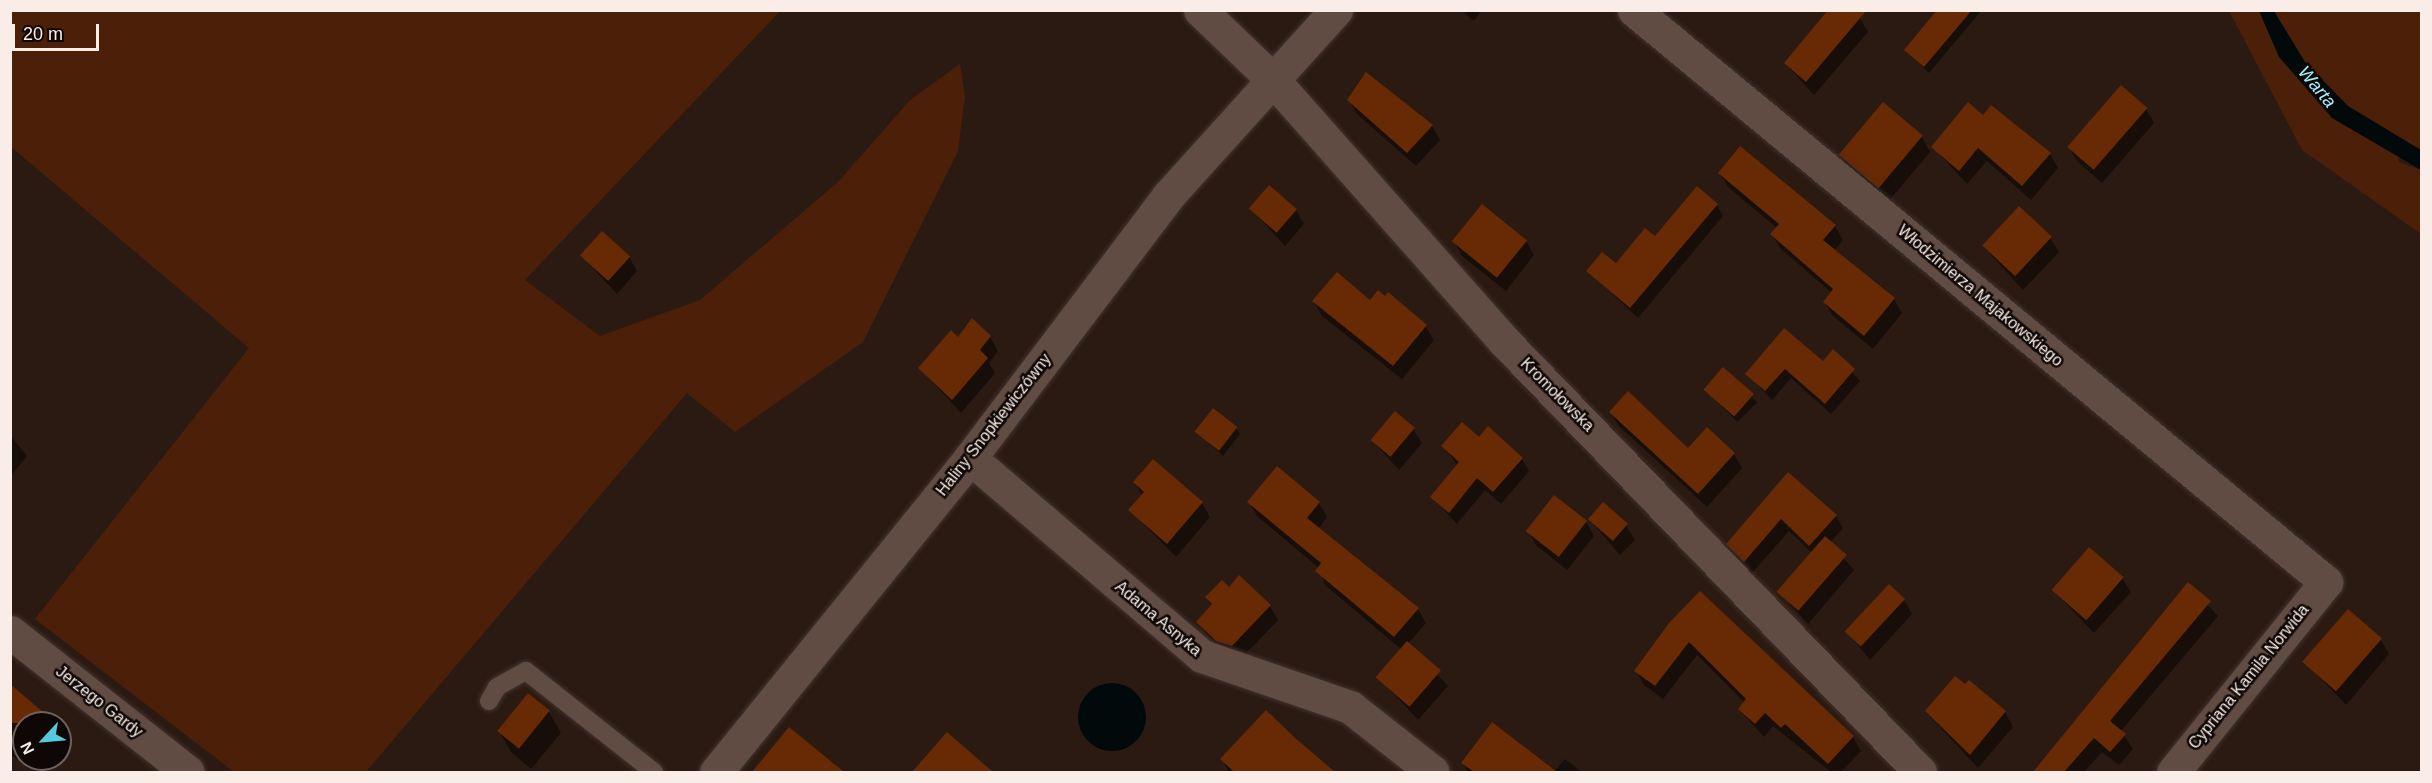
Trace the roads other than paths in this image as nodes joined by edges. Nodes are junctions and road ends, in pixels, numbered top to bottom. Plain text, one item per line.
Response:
1 (1200, 10) edge
2 (1336, 10) edge
3 (1634, 10) edge
4 (1275, 82) junction
5 (970, 458) junction
6 (2326, 582) joint
7 (10, 632) edge
8 (489, 701) dead end
9 (188, 772) edge
10 (654, 772) edge
11 (716, 772) edge
12 (1433, 772) edge
13 (1920, 772) edge
14 (2173, 772) edge

1 - 4 street, Kromołowska
2 - 4 street
3 - 6 street, Włodzimierza Majakowskiego
4 - 5 street, Haliny Snopkiewiczówny
4 - 13 street, Kromołowska
5 - 11 street, Haliny Snopkiewiczówny
5 - 12 street, Adama Asnyka
6 - 14 street, Cypriana Kamila Norwida
7 - 9 street, Jerzego Gardy
8 - 10 lane

